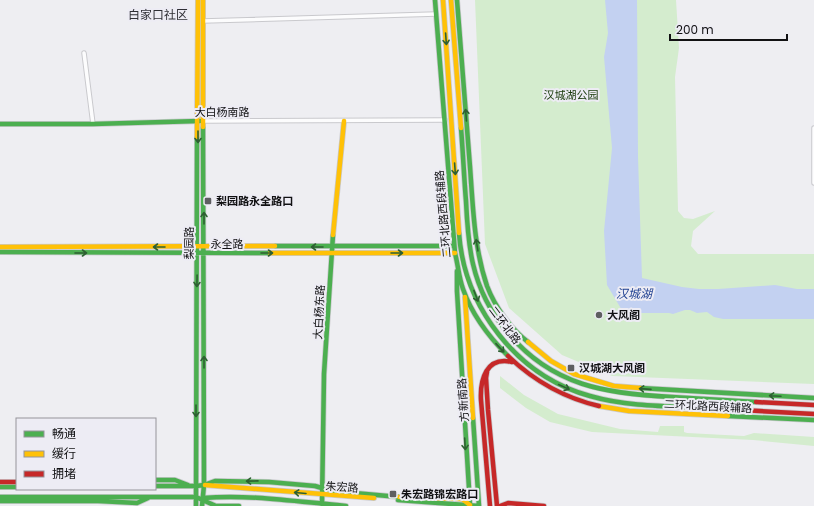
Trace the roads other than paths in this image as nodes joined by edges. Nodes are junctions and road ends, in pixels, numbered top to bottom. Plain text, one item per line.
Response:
1 (198, 0) edge
2 (203, 0) edge
3 (435, 0) edge
4 (443, 0) edge
5 (451, 0) edge
6 (457, 0) edge
7 (436, 14) junction
8 (203, 21) junction
9 (84, 53) dead end
10 (445, 120) junction
11 (201, 121) junction
12 (344, 121) junction
13 (0, 124) edge
14 (93, 124) junction
15 (814, 128) edge
16 (814, 183) edge
17 (454, 246) junction
18 (0, 247) edge
19 (198, 247) junction
20 (204, 247) junction
21 (333, 247) junction
22 (0, 252) edge
23 (198, 253) junction
24 (204, 253) junction
25 (332, 253) junction
26 (455, 253) junction
27 (457, 265) junction
28 (465, 293) junction
29 (515, 363) junction
30 (492, 365) junction
31 (814, 398) edge
32 (814, 404) edge
33 (814, 414) edge
34 (814, 420) edge
35 (156, 480) edge
36 (0, 482) edge
37 (15, 482) edge
38 (204, 485) junction
39 (156, 486) edge
40 (193, 486) junction
41 (0, 487) edge
42 (15, 488) edge
43 (322, 488) junction
44 (322, 494) junction
45 (0, 497) edge
46 (151, 497) junction
47 (196, 497) junction
48 (202, 498) junction
49 (0, 501) edge
50 (322, 504) junction
51 (470, 505) edge
52 (196, 506) edge
53 (202, 506) edge
54 (239, 506) edge
55 (336, 506) edge
56 (346, 506) edge
57 (479, 506) edge
58 (490, 506) edge
59 (497, 506) edge
60 (500, 506) edge
61 (544, 506) edge

1 - 11 main road, 梨园路
2 - 8 main road, 梨园路
3 - 7 main road, 二环北路西段辅路
4 -> 33 main road, 二环北路
5 - 32 main road, 二环北路
31 -> 6 main road, 二环北路西段辅路
7 - 8 street
7 - 10 main road, 二环北路西段辅路
8 - 11 main road, 梨园路
9 - 14 street
10 - 12 street, 大白杨南路
10 - 17 main road, 二环北路西段辅路
11 - 12 street, 大白杨南路
11 - 14 main road, 大白杨南路
11 -> 19 main road, 梨园路
20 -> 11 main road, 梨园路
12 - 21 main road, 大白杨东路
13 - 14 main road, 大白杨南路
15 - 16 street
17 - 21 main road, 永全路
17 - 26 main road, 二环北路西段辅路
19 -> 18 main road, 永全路
19 - 20 main road, 永全路
19 - 23 main road, 梨园路
21 -> 20 main road, 永全路
20 - 24 main road, 梨园路
21 - 25 main road, 大白杨东路
22 -> 23 main road, 永全路
23 - 24 main road, 永全路
23 -> 40 main road, 梨园路
24 -> 25 main road, 永全路
38 -> 24 main road, 梨园路
25 -> 26 main road, 永全路
25 - 43 main road, 大白杨东路
26 - 27 main road, 二环北路西段辅路
27 - 28 main road, 二环北路西段辅路
27 -> 51 main road
28 -> 29 main road, 二环北路西段辅路
28 - 57 main road, 方新南路
29 - 30 main road
29 - 34 main road, 二环北路西段辅路
30 - 58 main road, 方新南路
30 - 59 main road
35 - 40 main road
36 - 37 main road
37 - 42 main road
38 - 40 main road
43 -> 38 main road
44 -> 38 main road, 朱宏路
38 - 48 main road, 梨园路
39 - 40 main road
40 - 47 main road, 梨园路
41 - 42 main road
43 - 44 main road, 大白杨东路
43 - 51 main road
44 - 50 main road, 大白杨东路
44 - 51 main road, 朱宏路
45 - 46 main road
46 - 47 main road
46 - 49 main road
47 - 48 main road
47 - 52 main road, 梨园路
48 - 50 main road, 朱宏路
48 - 53 main road, 梨园路
48 - 54 main road
50 - 55 main road, 朱宏路
51 - 57 main road, 朱宏路
55 - 56 main road, 朱宏路
60 - 61 main road

